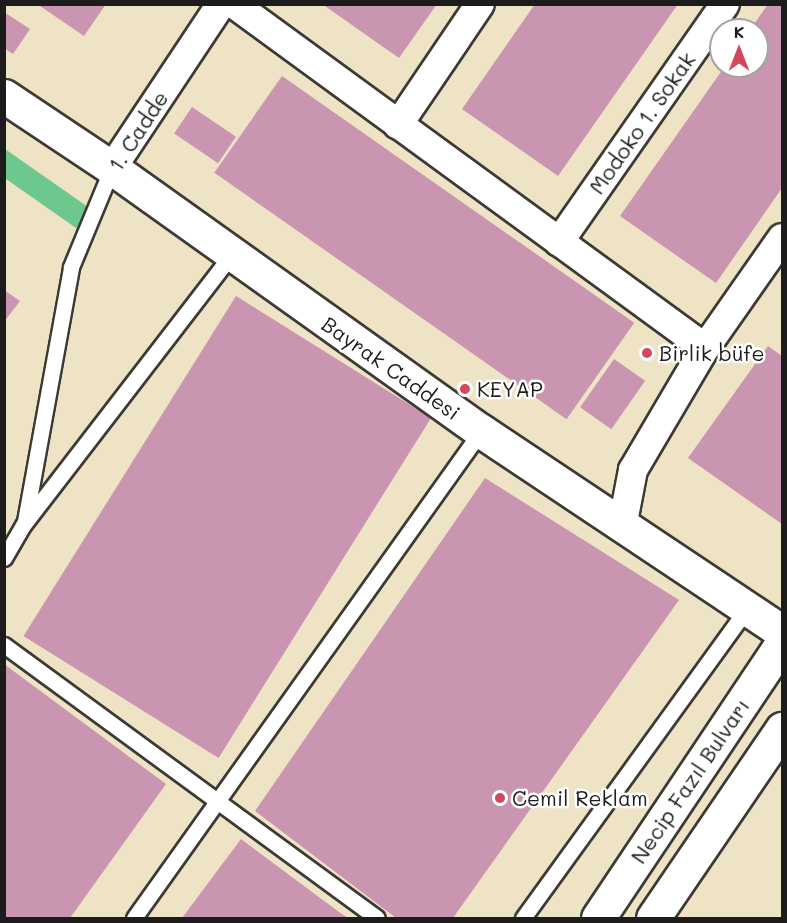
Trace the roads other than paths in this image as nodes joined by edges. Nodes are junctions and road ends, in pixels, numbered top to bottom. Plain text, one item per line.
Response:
1 (221, 4) edge
2 (234, 4) edge
3 (480, 4) edge
4 (725, 4) edge
5 (4, 96) edge
6 (398, 125) junction
7 (112, 168) junction
8 (783, 238) edge
9 (559, 242) junction
10 (231, 255) junction
11 (705, 348) junction
12 (481, 431) junction
13 (622, 522) junction
14 (24, 524) junction
15 (4, 558) edge
16 (748, 606) junction
17 (783, 632) edge
18 (783, 644) edge
19 (4, 645) edge
20 (783, 729) edge
21 (218, 801) junction
22 (134, 918) edge
23 (377, 918) edge
24 (523, 918) edge
25 (598, 918) edge
26 (653, 918) edge

1 - 7 street, 1. Cadde
2 - 6 street
3 - 6 street
4 - 9 street, Modoko 1. Sokak
5 - 7 main road, Bayrak Caddesi
6 - 9 street
7 - 10 main road, Bayrak Caddesi
7 - 14 lane, 1. Cadde
8 - 11 street
9 - 11 street
10 - 12 main road, Bayrak Caddesi
10 - 14 lane
11 - 13 street
12 - 13 main road, Bayrak Caddesi
12 - 21 lane
13 - 16 main road, Bayrak Caddesi
14 - 15 lane
16 - 17 main road, Bayrak Caddesi
16 - 24 lane
18 - 25 main road, Necip Fazıl Bulvarı
19 - 21 lane
20 - 26 main road
21 - 22 lane
21 - 23 lane

